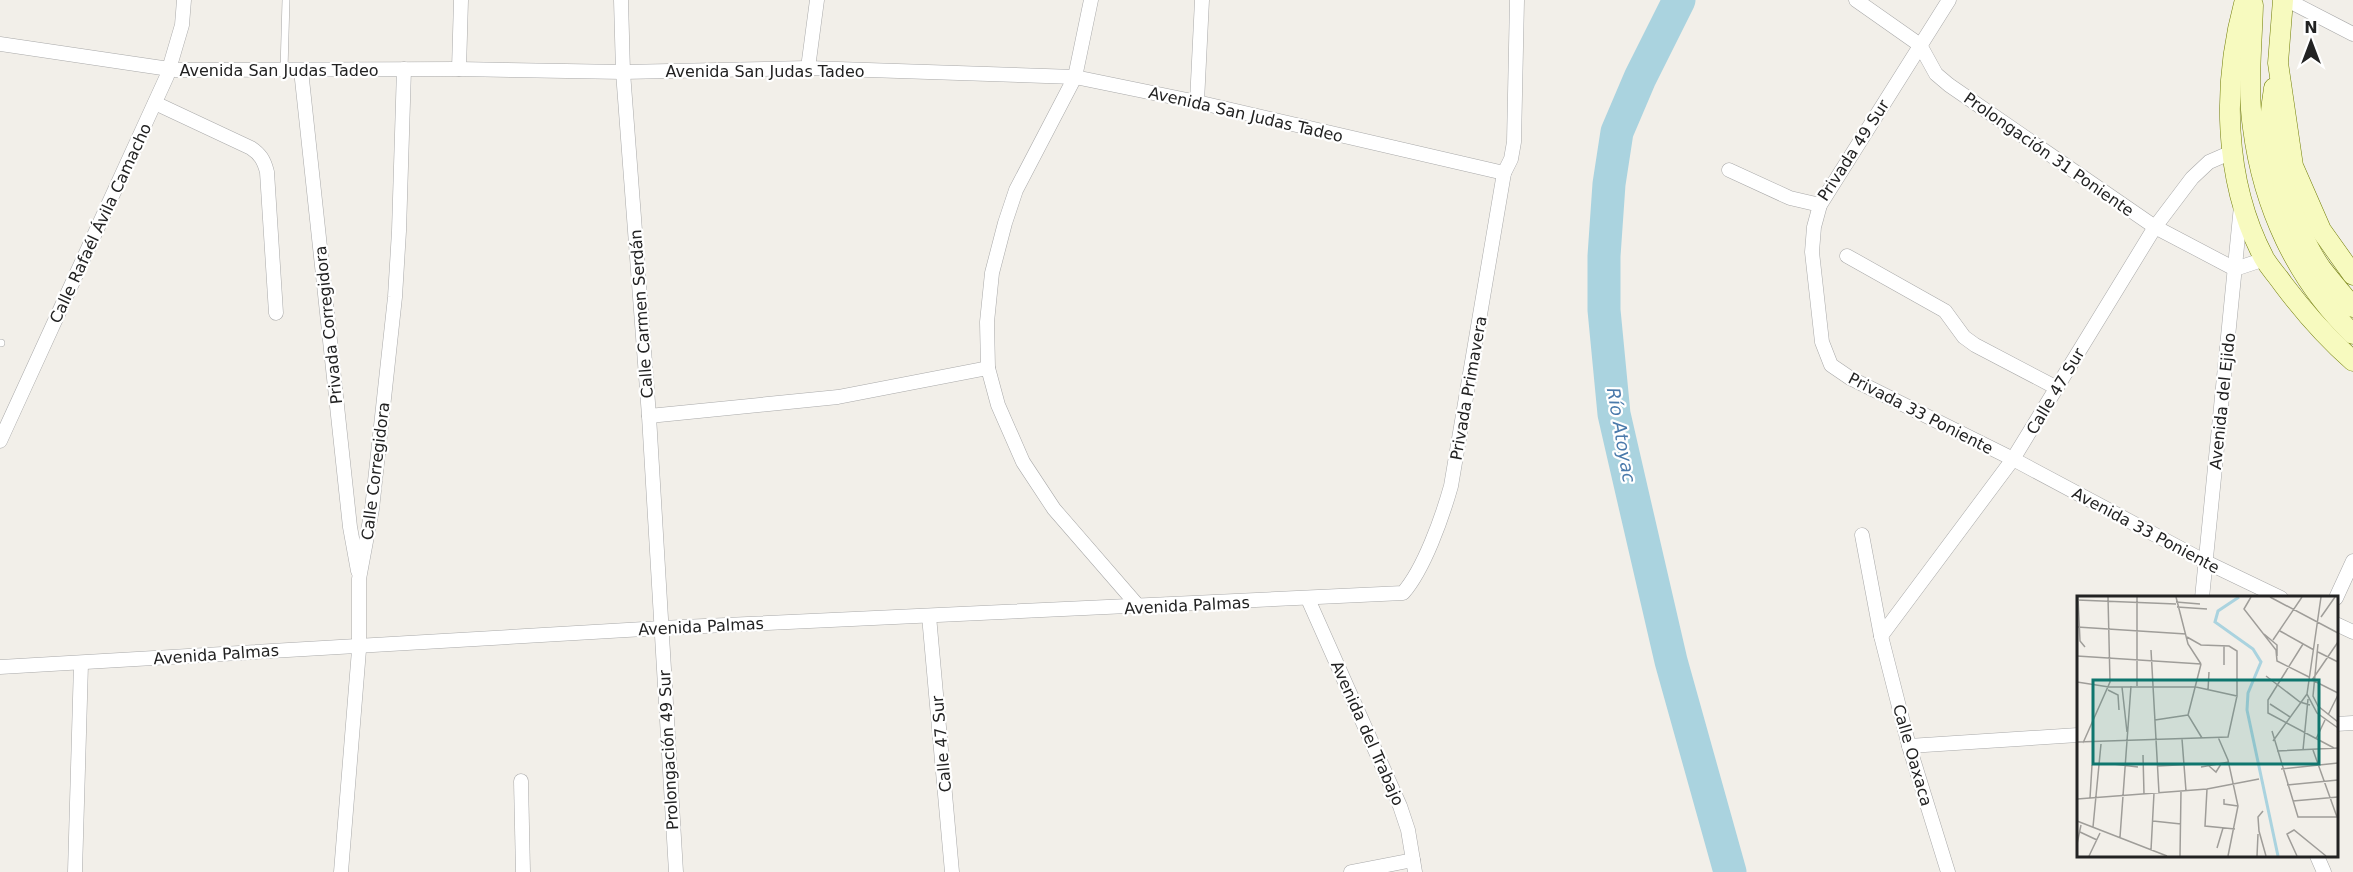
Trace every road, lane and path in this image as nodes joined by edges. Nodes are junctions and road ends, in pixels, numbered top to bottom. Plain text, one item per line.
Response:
1 (184, 0) edge
2 (286, 0) edge
3 (461, 0) edge
4 (621, 0) edge
5 (817, 0) edge
6 (1091, 0) edge
7 (1202, 0) edge
8 (1517, 0) edge
9 (1856, 0) edge
10 (1949, 0) edge
11 (2245, 0) edge
12 (2253, 0) edge
13 (2285, 0) edge
14 (2353, 34) edge
15 (0, 44) edge
16 (1920, 45) junction
17 (2278, 63) junction
18 (808, 68) junction
19 (404, 69) junction
20 (459, 69) junction
21 (170, 70) junction
22 (284, 70) junction
23 (301, 70) junction
24 (623, 72) junction
25 (1075, 76) junction
26 (1197, 102) junction
27 (155, 103) junction
28 (2232, 152) junction
29 (1730, 170) dead end
30 (1504, 173) junction
31 (2241, 204) junction
32 (1820, 205) junction
33 (2155, 227) junction
34 (1847, 256) dead end
35 (2265, 259) junction
36 (2235, 269) junction
37 (2353, 275) edge
38 (2353, 307) edge
39 (276, 313) dead end
40 (2353, 334) edge
41 (2353, 362) edge
42 (988, 368) junction
43 (2057, 388) junction
44 (649, 416) junction
45 (0, 441) edge
46 (2013, 459) junction
47 (1862, 535) dead end
48 (2353, 561) edge
49 (2206, 562) junction
50 (359, 579) junction
51 (1403, 593) joint
52 (2202, 596) edge
53 (2279, 596) edge
54 (2336, 596) edge
55 (1308, 599) junction
56 (1139, 607) junction
57 (929, 615) junction
58 (2338, 624) edge
59 (661, 628) junction
60 (2353, 632) edge
61 (1881, 636) junction
62 (359, 644) junction
63 (81, 664) junction
64 (0, 667) edge
65 (2353, 723) edge
66 (2338, 724) edge
67 (2077, 735) edge
68 (1909, 746) junction
69 (522, 782) dead end
70 (2318, 857) edge
71 (1414, 866) edge
72 (75, 872) edge
73 (340, 872) edge
74 (523, 872) edge
75 (676, 872) edge
76 (952, 872) edge
77 (1351, 872) edge
78 (1948, 872) edge
79 (2324, 872) edge

1 - 21 street, Calle Rafaél Ávila Camacho
2 - 22 lane
3 - 20 street
4 - 24 street, Calle Carmen Serdán
5 - 18 street
6 - 25 street
7 - 26 street
8 - 30 street
9 - 16 street, Prolongación 31 Poniente
10 - 16 street, Privada 49 Sur
11 - 28 main road
12 - 40 main road
13 - 14 street
13 - 17 main road
15 - 21 street, Avenida San Judas Tadeo
16 - 32 street, Privada 49 Sur
16 - 33 street, Prolongación 31 Poniente
17 - 37 main road
17 - 38 main road
18 - 24 street, Avenida San Judas Tadeo
18 - 25 street, Avenida San Judas Tadeo
19 - 20 street, Avenida San Judas Tadeo
19 - 23 street, Avenida San Judas Tadeo
19 - 50 street, Calle Corregidora
20 - 24 street, Avenida San Judas Tadeo
21 - 22 street, Avenida San Judas Tadeo
21 - 27 street, Calle Rafaél Ávila Camacho
22 - 23 street, Avenida San Judas Tadeo
23 - 50 street, Privada Corregidora
24 - 44 street, Calle Carmen Serdán
25 - 26 street, Avenida San Judas Tadeo
25 - 42 street
26 - 30 street, Avenida San Judas Tadeo
27 - 39 street
27 - 45 street, Calle Rafaél Ávila Camacho
28 - 31 main road
28 - 33 street, Calle 47 Sur
29 - 32 street, Privada 49 Sur
30 - 51 street, Privada Primavera
31 - 35 main road
31 - 36 street, Avenida del Ejido
32 - 46 street, Privada 33 Poniente
33 - 36 street, Prolongación 31 Poniente
33 - 43 street, Calle 47 Sur
34 - 43 street
35 - 36 street
35 - 41 main road
36 - 49 street, Avenida del Ejido
42 - 44 street
42 - 56 street
43 - 46 street, Calle 47 Sur
44 - 59 street, Calle Carmen Serdán
46 - 49 street, Avenida 33 Poniente
46 - 61 street, Calle 47 Sur
47 - 61 street, Calle Oaxaca
48 - 54 street
49 - 52 street, Avenida del Ejido
49 - 53 street, Avenida 33 Poniente
50 - 62 street, Calle Corregidora
51 - 55 street, Avenida Palmas
55 - 56 street, Avenida Palmas
55 - 71 street, Avenida del Trabajo
56 - 57 street, Avenida Palmas
57 - 59 street, Avenida Palmas
57 - 76 street, Calle 47 Sur
58 - 60 street
59 - 62 street, Avenida Palmas
59 - 75 street, Prolongación 49 Sur
61 - 68 street, Calle Oaxaca
62 - 63 street, Avenida Palmas
62 - 73 street, Calle Corregidora
63 - 64 street, Avenida Palmas
63 - 72 street
65 - 66 street
67 - 68 street
68 - 78 street, Calle Oaxaca
69 - 74 street
70 - 79 street
71 - 77 street

